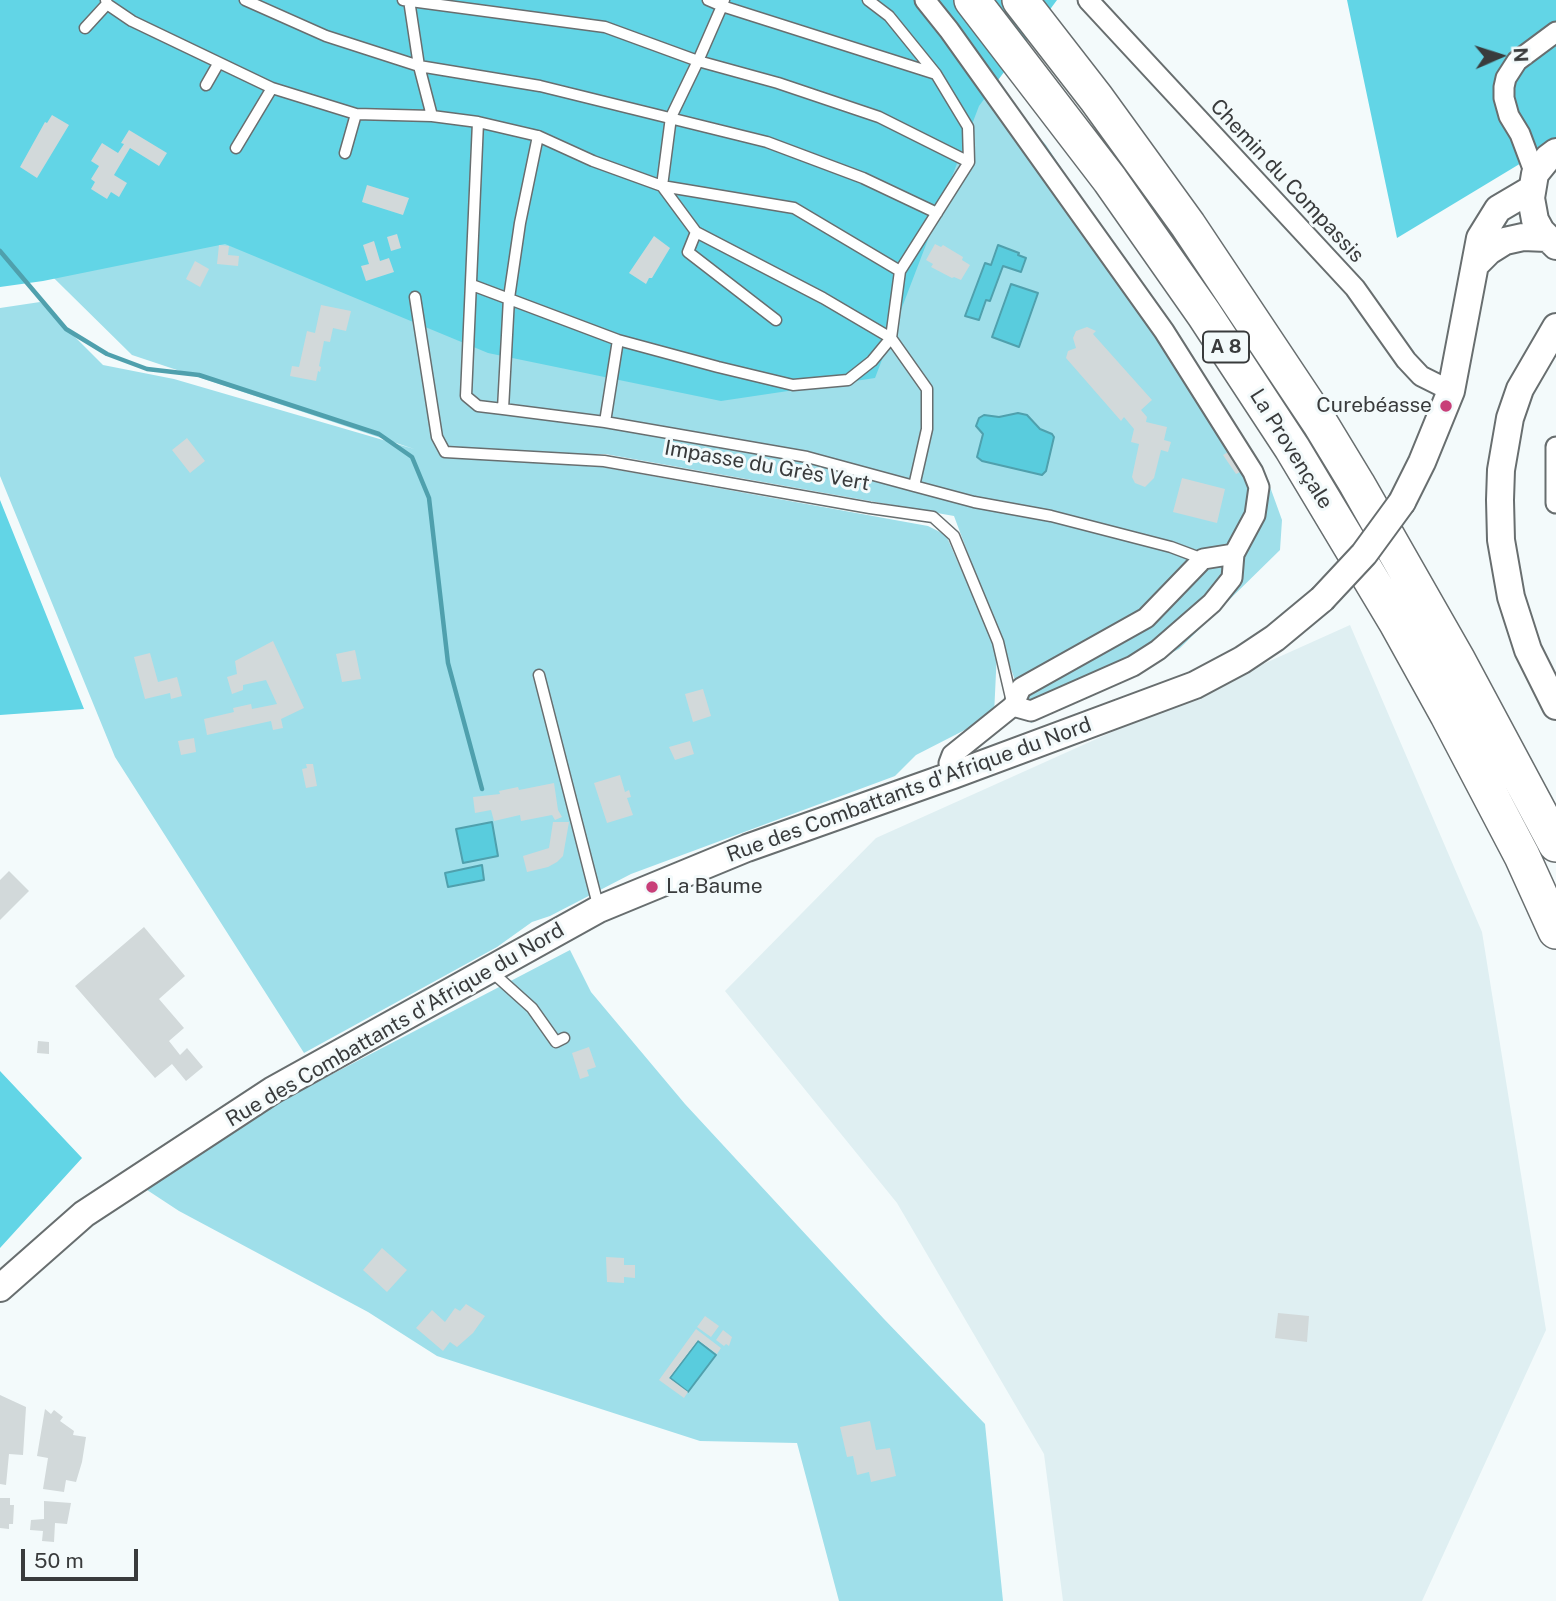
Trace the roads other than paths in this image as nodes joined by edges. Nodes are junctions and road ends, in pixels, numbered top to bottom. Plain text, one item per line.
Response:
1 (245, 0) edge
2 (402, 0) edge
3 (409, 0) edge
4 (708, 0) edge
5 (868, 0) edge
6 (925, 0) edge
7 (972, 0) edge
8 (1020, 0) edge
9 (1088, 0) edge
10 (107, 2) edge
11 (723, 3) edge
12 (85, 28) dead end
13 (1556, 32) edge
14 (698, 61) junction
15 (218, 64) junction
16 (419, 65) junction
17 (936, 74) junction
18 (206, 85) dead end
19 (272, 89) junction
20 (356, 114) junction
21 (432, 116) junction
22 (671, 117) junction
23 (478, 122) junction
24 (1520, 134) junction
25 (538, 136) junction
26 (236, 148) dead end
27 (1556, 151) edge
28 (345, 153) dead end
29 (969, 162) junction
30 (1533, 181) junction
31 (662, 186) junction
32 (937, 213) junction
33 (696, 232) junction
34 (1552, 242) edge
35 (1475, 265) junction
36 (900, 271) junction
37 (472, 285) junction
38 (415, 297) dead end
39 (509, 298) junction
40 (776, 320) dead end
41 (1556, 327) edge
42 (891, 338) junction
43 (618, 340) junction
44 (1451, 391) junction
45 (503, 409) junction
46 (605, 422) junction
47 (1556, 447) edge
48 (914, 486) junction
49 (1556, 503) edge
50 (1234, 554) junction
51 (1203, 559) junction
52 (538, 675) dead end
53 (1013, 706) junction
54 (1556, 706) edge
55 (953, 775) junction
56 (1556, 844) edge
57 (599, 909) junction
58 (1556, 931) edge
59 (489, 969) junction
60 (564, 1038) dead end
61 (0, 1288) edge

1 - 16 lane
2 - 3 lane
3 - 14 lane
3 - 16 lane
4 - 11 lane
5 - 17 lane
6 - 50 street
7 - 58 highway, La Provençale / A 8
8 - 56 highway, La Provençale / A 8
9 - 44 street, Chemin du Compassis
10 - 12 lane
10 - 15 lane
11 - 14 lane
11 - 17 lane
13 - 24 street
14 - 22 lane
14 - 29 lane
15 - 18 lane
15 - 19 lane
16 - 21 lane
16 - 22 lane
17 - 29 lane
19 - 20 lane
19 - 26 lane
20 - 21 lane
20 - 28 lane
21 - 23 lane
22 - 31 lane
22 - 32 lane
23 - 25 lane
23 - 37 lane
24 - 27 street
24 - 30 street
25 - 31 lane
25 - 39 lane
27 - 30 main road, Rue des Combattants d'Afrique du Nord
29 - 32 lane
30 - 34 main road
30 - 35 main road, Rue des Combattants d'Afrique du Nord
31 - 33 lane
31 - 36 lane
32 - 36 lane
33 - 40 lane
33 - 42 lane
34 - 35 main road
35 - 44 main road, Rue des Combattants d'Afrique du Nord
36 - 42 lane
37 - 39 lane
37 - 45 lane
38 - 53 lane, Impasse du Grès Vert
39 - 43 lane
39 - 45 lane
41 - 54 main road
42 - 43 lane
42 - 48 lane
43 - 46 lane
44 - 55 main road, Rue des Combattants d'Afrique du Nord, bridge
45 - 46 lane
46 - 48 lane
47 - 49 street
48 - 51 lane
50 - 51 street
50 - 53 street
51 - 53 street
52 - 57 lane
53 - 55 street
55 - 57 main road, Rue des Combattants d'Afrique du Nord
57 - 59 main road, Rue des Combattants d'Afrique du Nord
59 - 60 lane
59 - 61 main road, Rue des Combattants d'Afrique du Nord

